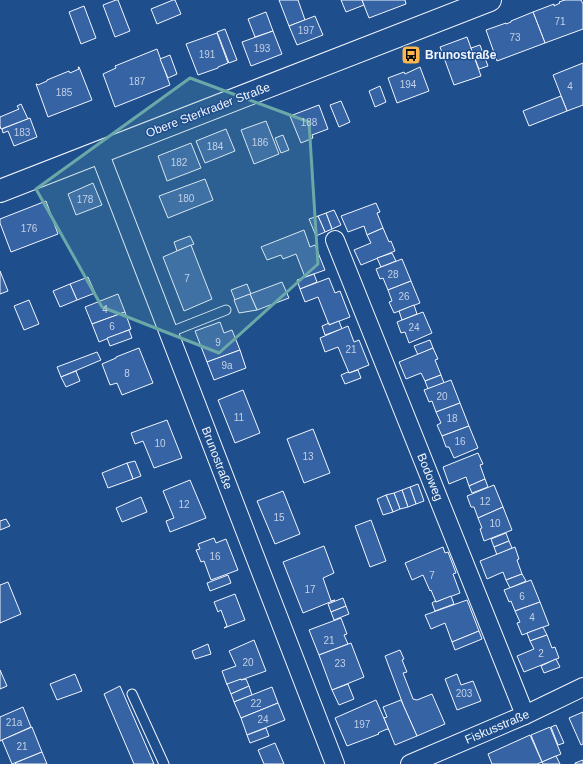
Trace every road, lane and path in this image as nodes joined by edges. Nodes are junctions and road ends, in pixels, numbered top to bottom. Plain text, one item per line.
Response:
1 (490, 0) edge
2 (98, 152) junction
3 (0, 190) edge
4 (335, 240) dead end
5 (226, 310) dead end
6 (168, 333) junction
7 (583, 687) edge
8 (132, 694) dead end
9 (525, 715) junction
10 (164, 764) edge
11 (335, 764) edge
12 (410, 764) edge

1 - 2 street, Obere Sterkrader Straße
2 - 3 street, Obere Sterkrader Straße
2 - 6 street, Brunostraße
4 - 9 street, Bodoweg
5 - 6 lane
6 - 11 street, Brunostraße
7 - 9 street, Fiskusstraße
8 - 10 lane
9 - 12 street, Fiskusstraße

